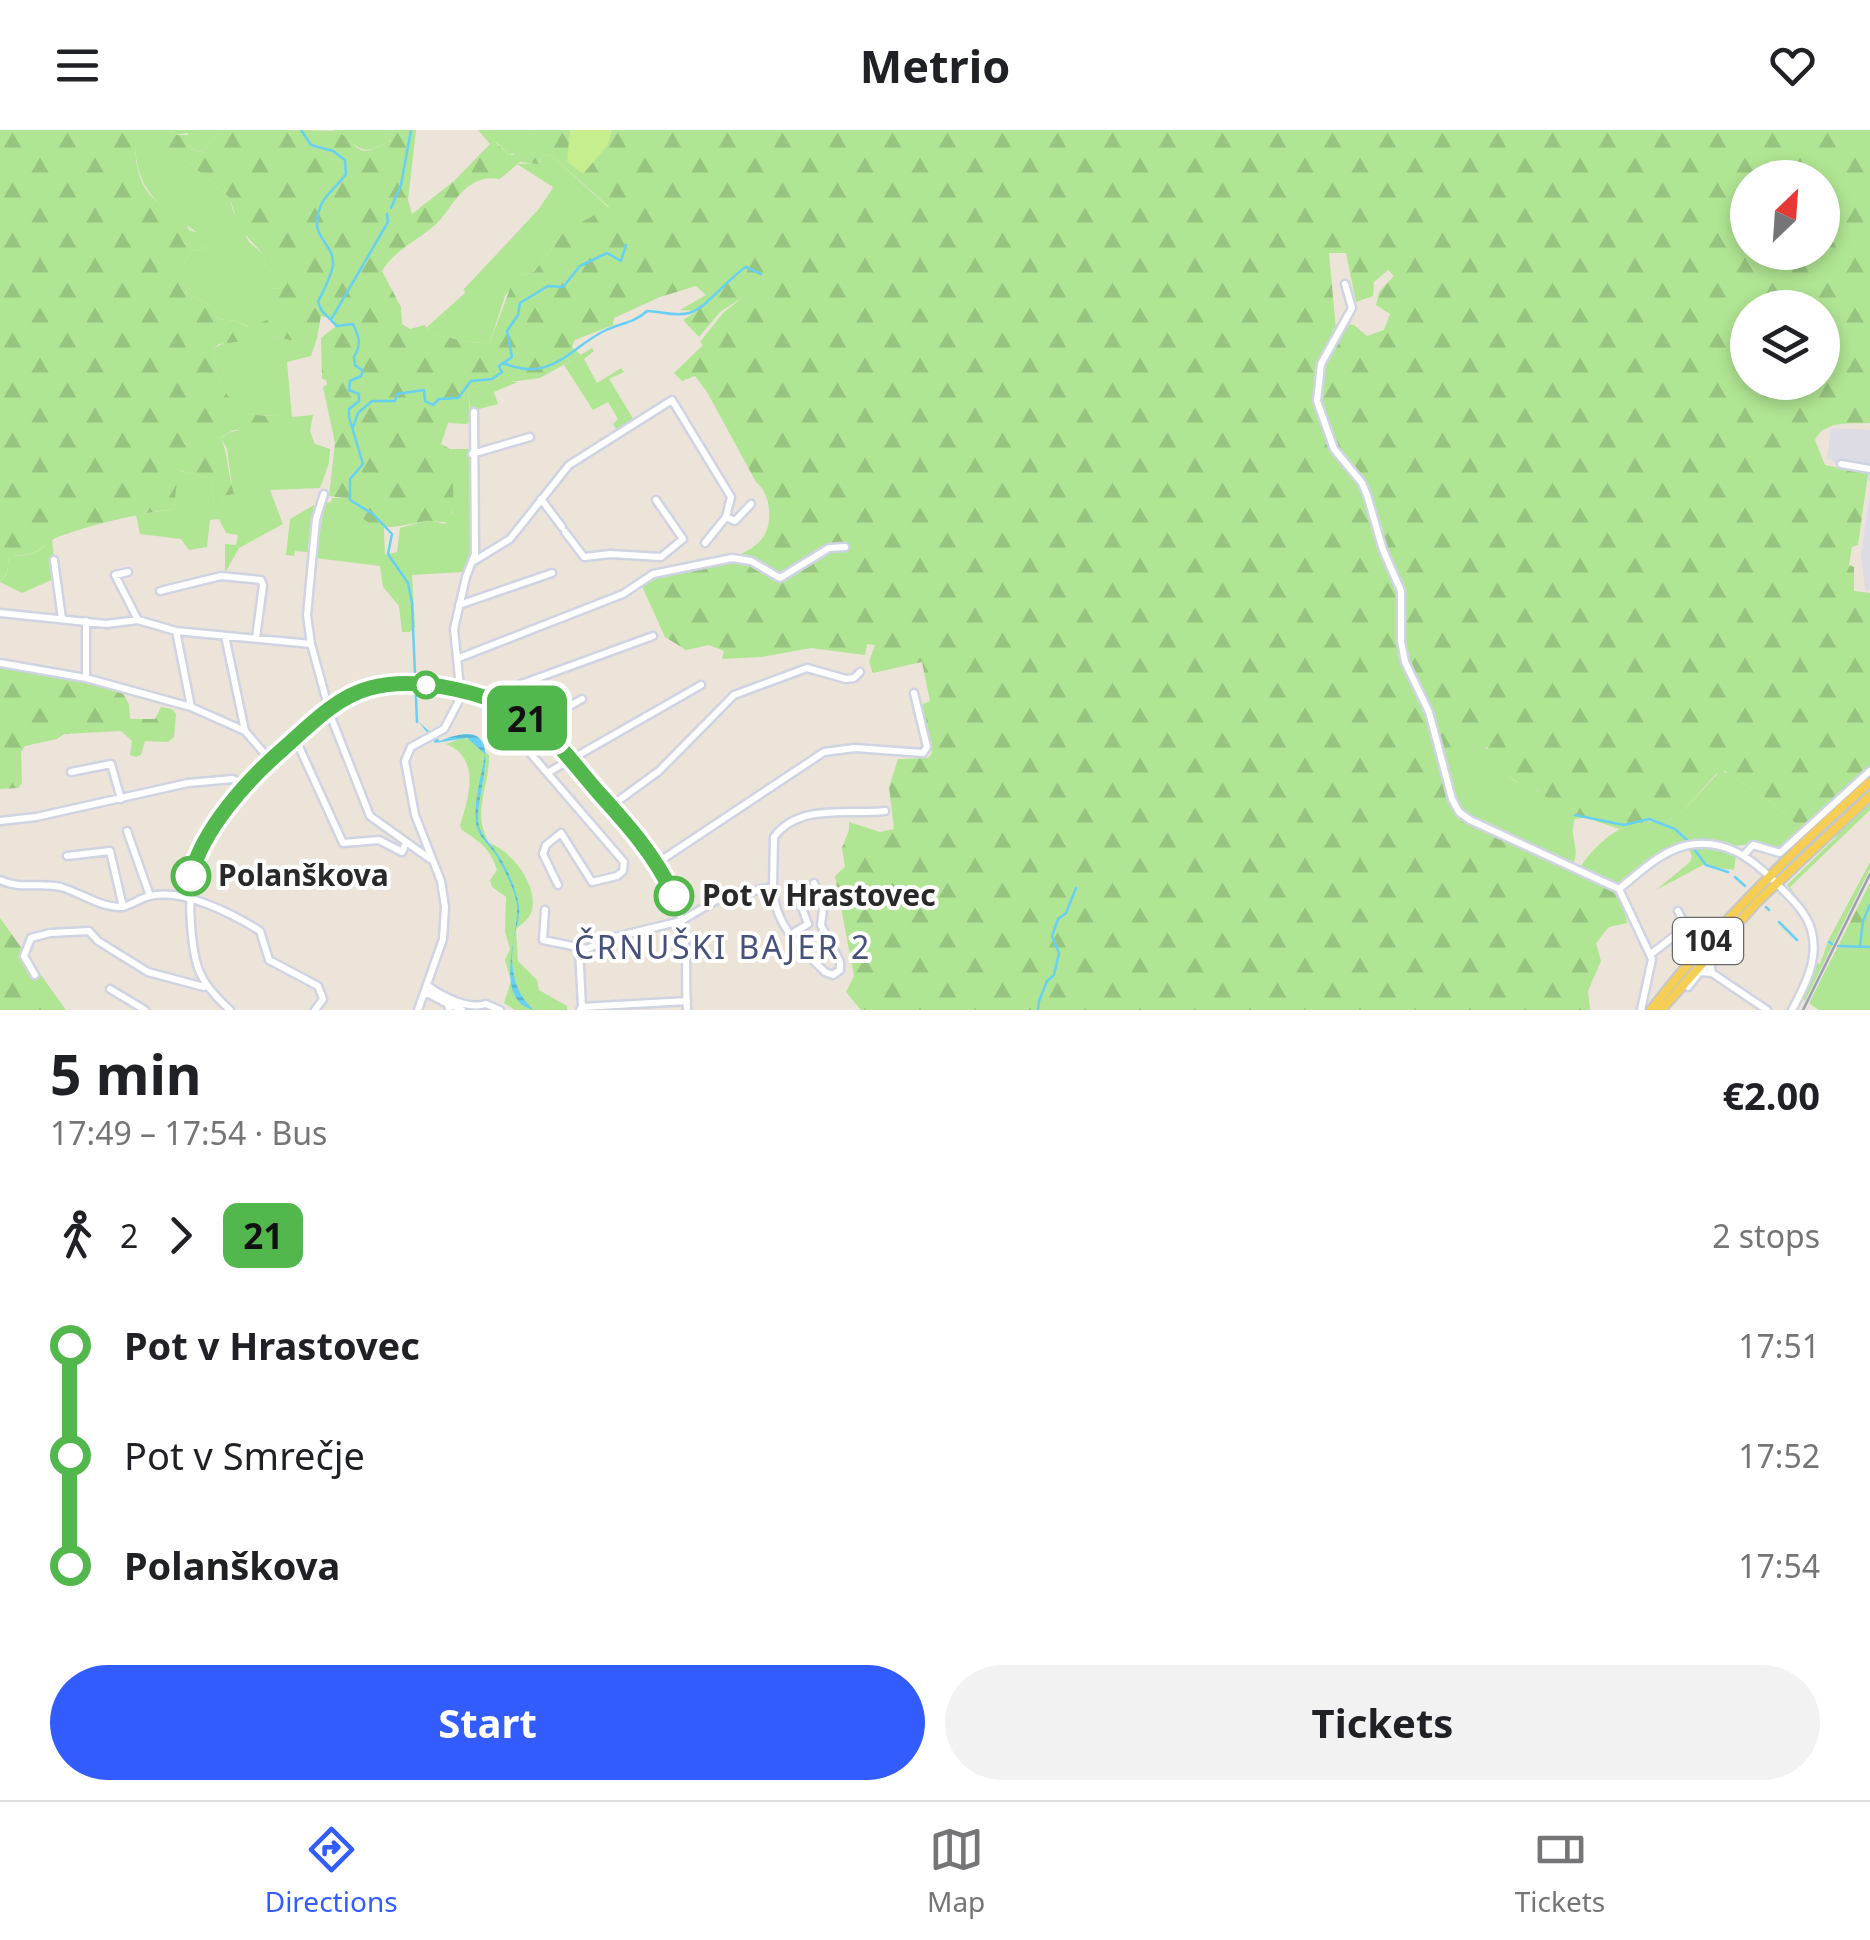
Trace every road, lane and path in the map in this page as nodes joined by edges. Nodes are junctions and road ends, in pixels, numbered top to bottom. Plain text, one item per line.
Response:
1 (1345, 284) dead end
2 (474, 412) dead end
3 (530, 438) dead end
4 (472, 454) junction
5 (1841, 464) dead end
6 (1870, 469) edge
7 (324, 494) dead end
8 (541, 499) junction
9 (656, 500) dead end
10 (751, 504) dead end
11 (726, 517) junction
12 (705, 543) dead end
13 (846, 547) dead end
14 (54, 560) dead end
15 (474, 561) junction
16 (128, 572) dead end
17 (552, 573) dead end
18 (160, 590) dead end
19 (460, 605) junction
20 (0, 613) edge
21 (62, 619) junction
22 (138, 620) junction
23 (86, 621) junction
24 (176, 631) junction
25 (225, 636) junction
26 (653, 636) dead end
27 (256, 638) junction
28 (312, 644) junction
29 (459, 658) junction
30 (0, 664) edge
31 (860, 672) dead end
32 (86, 678) junction
33 (700, 685) dead end
34 (461, 692) junction
35 (914, 693) dead end
36 (582, 699) dead end
37 (494, 701) junction
38 (505, 705) junction
39 (191, 707) junction
40 (331, 708) junction
41 (536, 725) junction
42 (246, 731) junction
43 (295, 738) junction
44 (569, 759) junction
45 (270, 760) junction
46 (1870, 771) edge
47 (71, 772) dead end
48 (548, 772) junction
49 (1869, 783) edge
50 (247, 787) junction
51 (1870, 796) edge
52 (121, 799) junction
53 (611, 806) junction
54 (885, 811) dead end
55 (0, 821) edge
56 (128, 831) dead end
57 (406, 843) junction
58 (1744, 854) junction
59 (66, 856) dead end
60 (430, 859) junction
61 (657, 863) junction
62 (0, 880) edge
63 (1773, 880) junction
64 (814, 884) dead end
65 (558, 885) dead end
66 (794, 886) dead end
67 (773, 887) junction
68 (1620, 889) junction
69 (150, 896) junction
70 (188, 900) junction
71 (122, 907) junction
72 (545, 910) dead end
73 (1678, 911) dead end
74 (681, 921) junction
75 (790, 935) junction
76 (579, 949) junction
77 (1650, 954) junction
78 (34, 974) dead end
79 (1688, 986) dead end
80 (205, 987) junction
81 (426, 989) junction
82 (110, 990) dead end
83 (687, 1005) edge
84 (448, 1007) edge
85 (581, 1008) edge
86 (467, 1009) edge
87 (145, 1010) edge
88 (230, 1010) edge
89 (316, 1010) edge
90 (418, 1010) edge
91 (500, 1010) edge
92 (1641, 1010) edge
93 (1651, 1010) edge
94 (1660, 1010) edge
95 (1768, 1010) edge
96 (1792, 1010) edge

1 - 68 street
2 - 4 street
3 - 4 street
4 - 15 street
5 - 6 street
7 - 28 street
8 - 9 street
8 - 11 street
8 - 15 street
10 - 11 street
11 - 12 street
13 - 29 street
14 - 21 street
15 - 19 street
16 - 22 street
17 - 19 street
18 - 27 street
19 - 29 street
20 - 21 street
21 - 23 street
22 - 23 street
22 - 24 street
23 - 32 street
24 - 25 street
24 - 39 street
25 - 27 street
25 - 42 street
26 - 37 street
27 - 28 street
28 - 40 street
29 - 34 street
30 - 32 street
31 - 53 street
32 - 39 street
33 - 44 street
34 - 37 street
34 - 40 street
34 - 60 street
35 - 61 street
36 - 41 street
37 - 38 street
38 - 41 street
38 - 48 street
39 - 42 street
40 - 43 street
40 - 57 street
41 - 44 street
42 - 45 street
43 - 45 street
43 - 57 street
44 - 48 street
44 - 53 street
45 - 50 street
46 - 58 street
47 - 52 street
48 - 65 street
49 - 63 main road, 104
50 - 52 street
50 - 70 street
51 - 63 main road, 104
52 - 55 street
53 - 61 street
54 - 67 street
56 - 69 street
57 - 60 street
58 - 63 street
58 - 68 street
59 - 71 street
60 - 81 street
61 - 74 street
62 - 71 street
63 - 93 main road, 104
63 - 94 main road, 104
63 - 96 street
64 - 75 street
66 - 75 street
67 - 74 street
67 - 75 street
68 - 77 street
69 - 70 street
69 - 71 street
70 - 80 street
70 - 89 street
72 - 76 street
73 - 77 street
74 - 76 street
74 - 83 street
76 - 85 street
77 - 92 street
78 - 80 street
79 - 95 street
80 - 88 street
81 - 84 street
81 - 86 street
81 - 90 street
82 - 87 street
83 - 85 street
84 - 86 street
86 - 91 street

